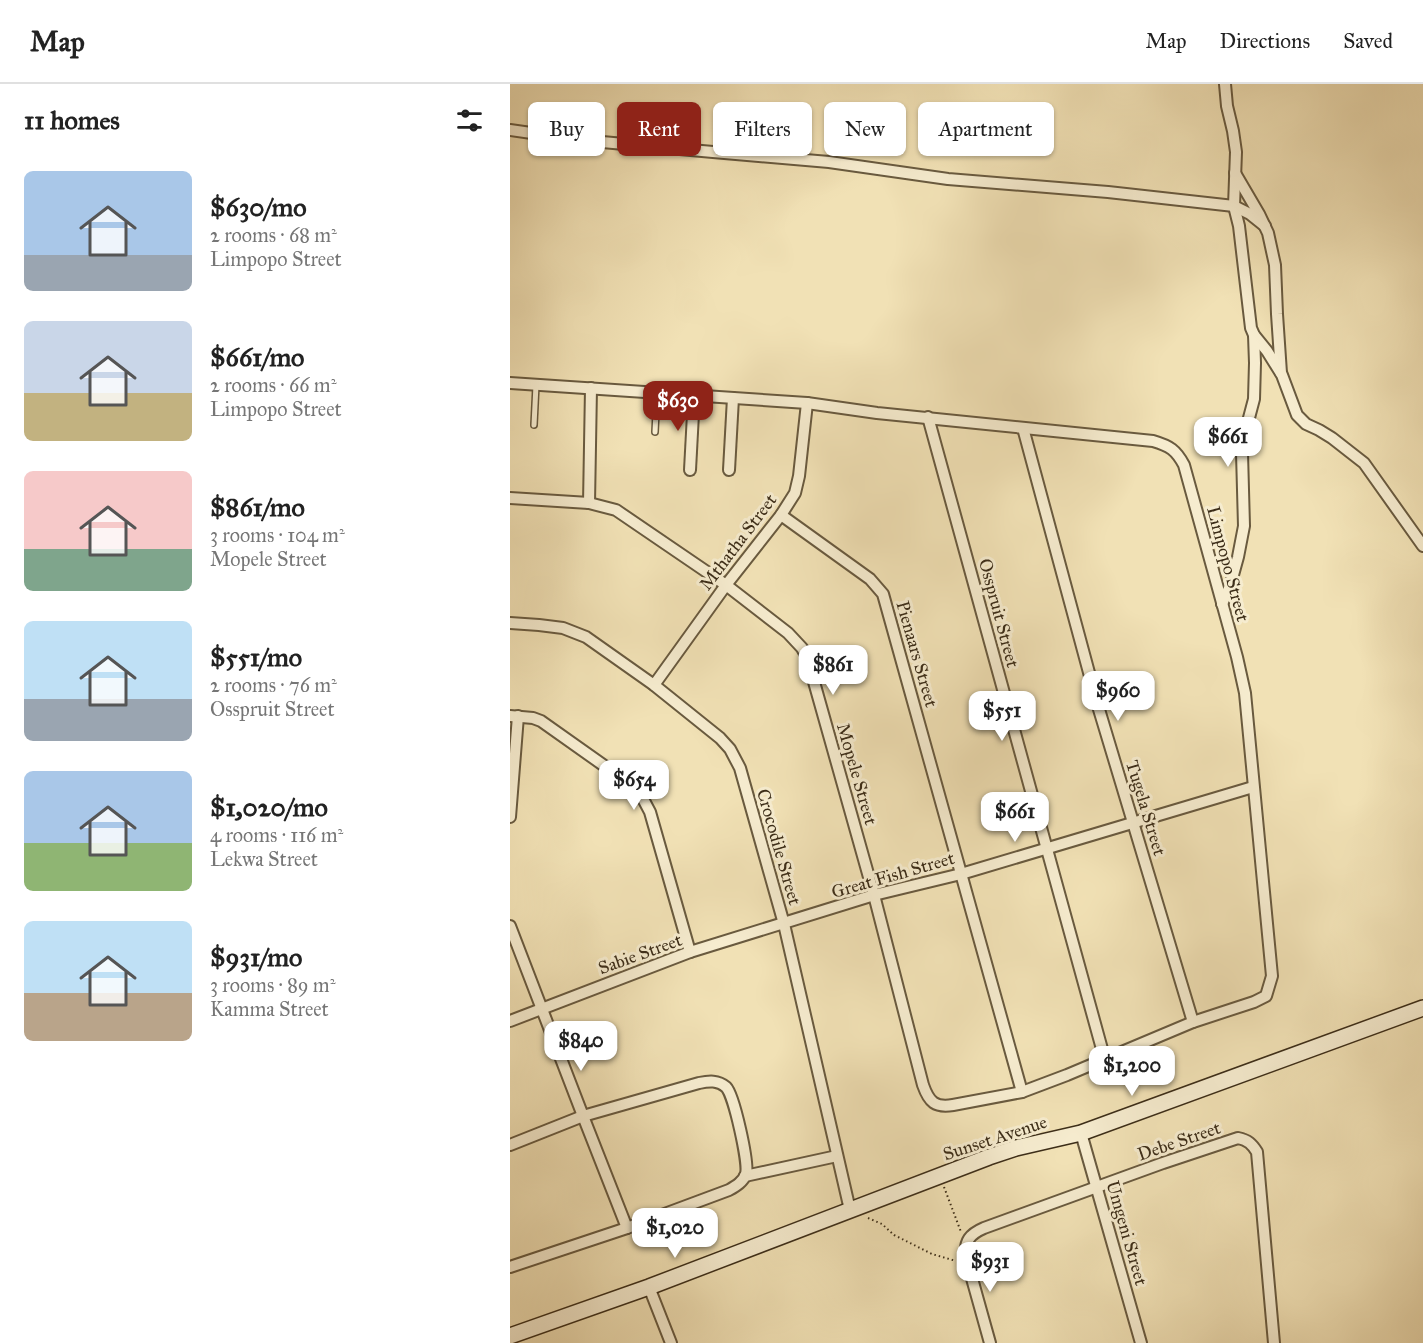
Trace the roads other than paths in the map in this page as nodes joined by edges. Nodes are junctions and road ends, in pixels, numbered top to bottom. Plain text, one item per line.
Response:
1 (1225, 84) edge
2 (510, 130) edge
3 (1235, 173) junction
4 (1234, 206) junction
5 (1265, 225) junction
6 (1254, 335) junction
7 (1282, 375) junction
8 (510, 383) edge
9 (536, 385) junction
10 (591, 388) junction
11 (657, 393) junction
12 (694, 395) junction
13 (733, 398) junction
14 (807, 402) junction
15 (928, 417) junction
16 (534, 425) dead end
17 (1023, 428) junction
18 (655, 432) dead end
19 (690, 470) dead end
20 (729, 470) dead end
21 (510, 498) edge
22 (589, 503) junction
23 (781, 515) junction
24 (1423, 546) edge
25 (726, 585) junction
26 (1222, 604) junction
27 (510, 623) edge
28 (654, 685) junction
29 (514, 716) edge
30 (1253, 787) junction
31 (510, 817) edge
32 (1134, 823) junction
33 (1046, 849) junction
34 (961, 873) junction
35 (874, 895) junction
36 (784, 924) junction
37 (510, 926) edge
38 (690, 952) junction
39 (542, 1008) junction
40 (1423, 1008) edge
41 (510, 1021) edge
42 (1193, 1023) junction
43 (1105, 1060) junction
44 (1022, 1092) junction
45 (929, 1099) joint
46 (583, 1116) junction
47 (1081, 1133) junction
48 (510, 1145) edge
49 (837, 1156) junction
50 (745, 1176) junction
51 (1096, 1187) junction
52 (850, 1210) junction
53 (627, 1228) junction
54 (510, 1267) edge
55 (649, 1287) junction
56 (510, 1336) edge
57 (671, 1343) edge
58 (990, 1343) edge
59 (1141, 1343) edge
60 (1274, 1343) edge

1 - 3 street
2 - 4 street
3 - 4 street
3 - 5 street
4 - 5 street
4 - 6 street
5 - 7 street
6 - 7 street
6 - 26 street
7 - 24 street
8 - 9 street, Limpopo Street
9 - 10 street, Limpopo Street
9 - 16 lane
10 - 11 street, Limpopo Street
10 - 22 street
11 - 12 street, Limpopo Street
11 - 18 lane
12 - 13 street, Limpopo Street
12 - 19 street
13 - 14 street, Limpopo Street
13 - 20 street
14 - 15 street, Limpopo Street
14 - 23 street, Mthatha Street
15 - 17 street, Limpopo Street
15 - 33 street, Osspruit Street
17 - 26 street, Limpopo Street
17 - 32 street, Tugela Street
21 - 22 street, Mopele Street
22 - 25 street, Mopele Street
23 - 25 street, Mthatha Street
23 - 34 street, Pienaars Street
25 - 28 street, Mthatha Street
25 - 35 street, Mopele Street
26 - 30 street, Limpopo Street
27 - 28 street, Crocodile Street
28 - 36 street, Crocodile Street
29 - 31 street
29 - 38 street
30 - 32 street, Great Fish Street
30 - 42 street, Limpopo Street
32 - 33 street, Great Fish Street
32 - 42 street, Tugela Street
33 - 34 street, Great Fish Street
33 - 43 street, Osspruit Street
34 - 35 street, Great Fish Street
34 - 44 street, Pienaars Street
35 - 36 street, Great Fish Street
35 - 45 street, Mopele Street
36 - 38 street, Sabie Street
36 - 49 street, Crocodile Street
37 - 39 street
38 - 39 street, Sabie Street
39 - 41 street, Sabie Street
39 - 46 street
40 - 47 street, Sunset Avenue
42 - 43 street, Limpopo Street
43 - 44 street, Limpopo Street
44 - 45 street, Limpopo Street
46 - 48 street
46 - 50 street
46 - 53 street
47 - 51 street, Umgeni Street
47 - 52 street, Sunset Avenue
49 - 50 street
49 - 52 street, Crocodile Street
50 - 53 street
51 - 58 street, Debe Street
51 - 59 street, Umgeni Street
51 - 60 street, Debe Street
52 - 55 street, Sunset Avenue
53 - 54 street
55 - 56 street, Sunset Avenue
55 - 57 street

